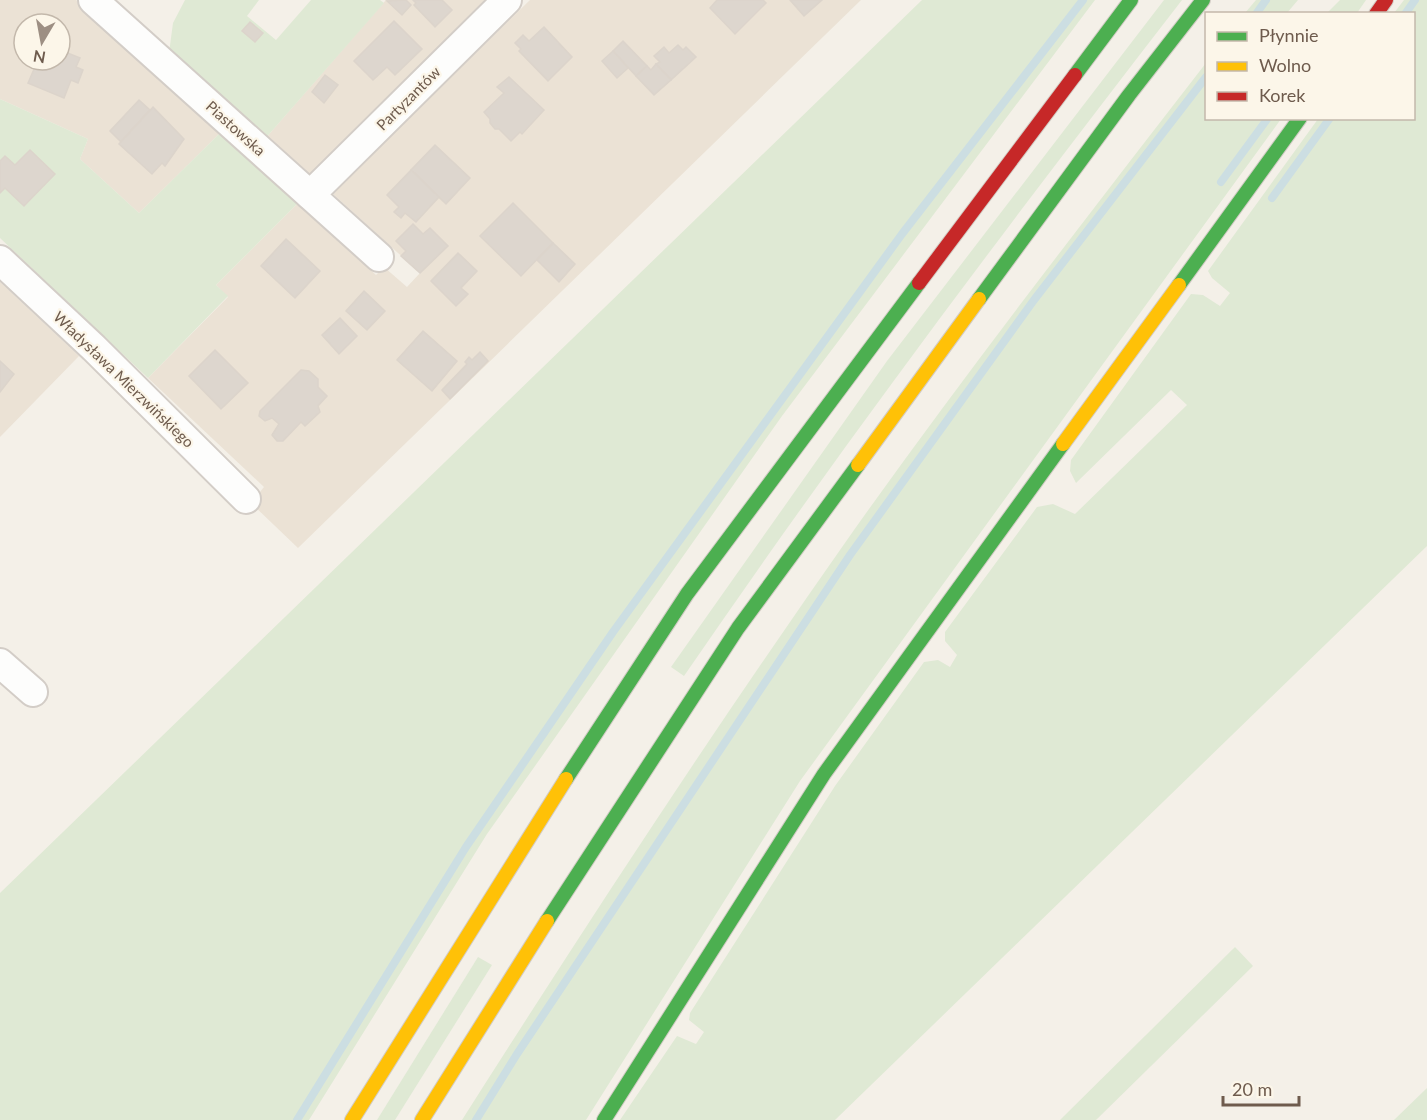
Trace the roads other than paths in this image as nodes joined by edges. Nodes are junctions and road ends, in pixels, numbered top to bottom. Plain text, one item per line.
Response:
1 (93, 0) edge
2 (507, 0) edge
3 (1131, 0) edge
4 (1203, 0) edge
5 (1299, 120) edge
6 (310, 195) junction
7 (379, 257) dead end
8 (0, 260) edge
9 (246, 499) dead end
10 (0, 663) edge
11 (33, 692) dead end
12 (352, 1120) edge
13 (422, 1120) edge
14 (604, 1120) edge

1 - 6 street, Piastowska
2 - 6 street, Partyzantów
3 - 12 main road
4 - 13 main road
5 - 14 main road
6 - 7 street, Piastowska
8 - 9 street, Władysława Mierzwińskiego
10 - 11 street

